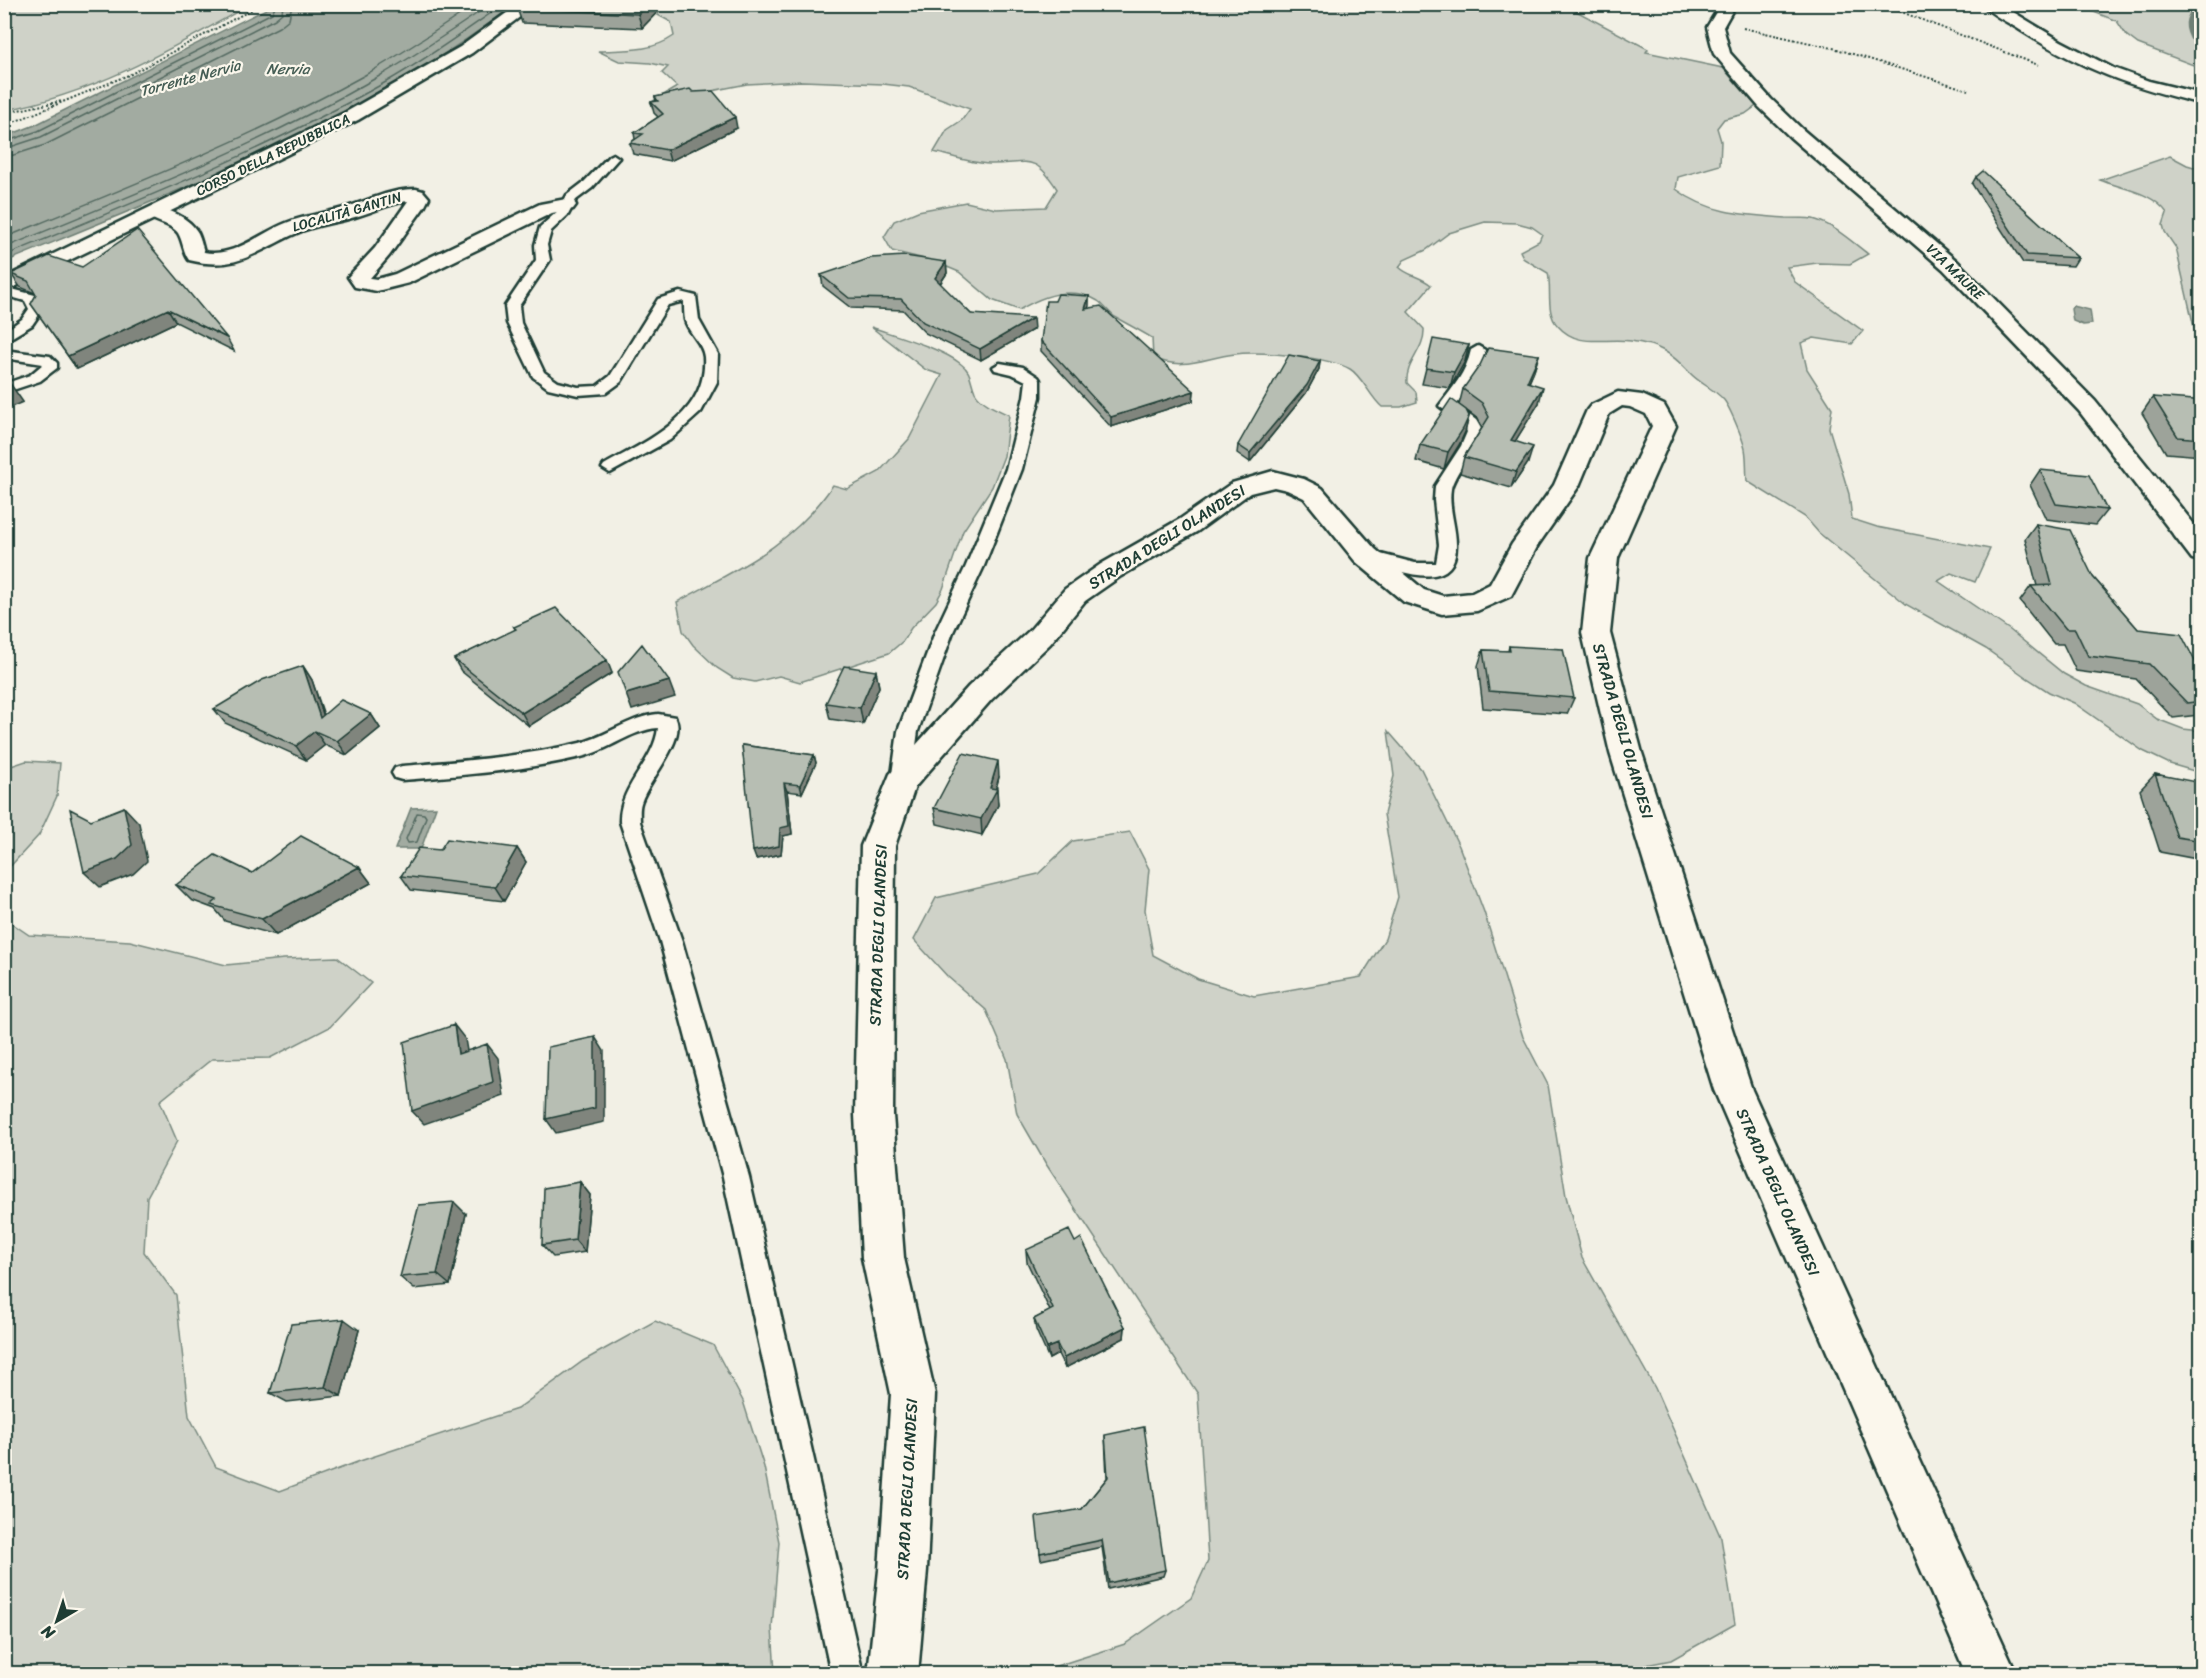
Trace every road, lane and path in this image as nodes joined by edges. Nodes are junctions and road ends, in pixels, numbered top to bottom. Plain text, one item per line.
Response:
1 (262, 4) edge
2 (530, 4) edge
3 (1729, 4) edge
4 (1881, 4) edge
5 (1989, 4) edge
6 (1771, 34) dead end
7 (2038, 65) dead end
8 (1968, 90) dead end
9 (72, 99) junction
10 (2202, 99) edge
11 (4, 113) edge
12 (4, 126) edge
13 (613, 158) dead end
14 (566, 205) junction
15 (155, 213) junction
16 (4, 286) edge
17 (4, 291) edge
18 (4, 338) edge
19 (1478, 350) dead end
20 (4, 354) edge
21 (1000, 367) dead end
22 (4, 389) edge
23 (610, 468) dead end
24 (2202, 553) edge
25 (1365, 555) junction
26 (402, 773) dead end
27 (901, 782) junction
28 (847, 1674) edge
29 (893, 1674) edge
30 (1992, 1674) edge

1 - 9 path
2 - 15 main road, CORSO DELLA REPUBBLICA
3 - 24 main road, VIA MAURE
4 - 7 path
5 - 10 main road
6 - 8 path
9 - 11 path
9 - 12 path
13 - 14 lane
14 - 15 main road, LOCALITÀ GANTIN
14 - 23 lane
15 - 16 main road, CORSO DELLA REPUBBLICA
17 - 18 lane
19 - 25 lane
20 - 22 lane
21 - 27 lane
25 - 27 main road, STRADA DEGLI OLANDESI
25 - 30 main road, STRADA DEGLI OLANDESI
26 - 28 lane
27 - 29 main road, STRADA DEGLI OLANDESI

